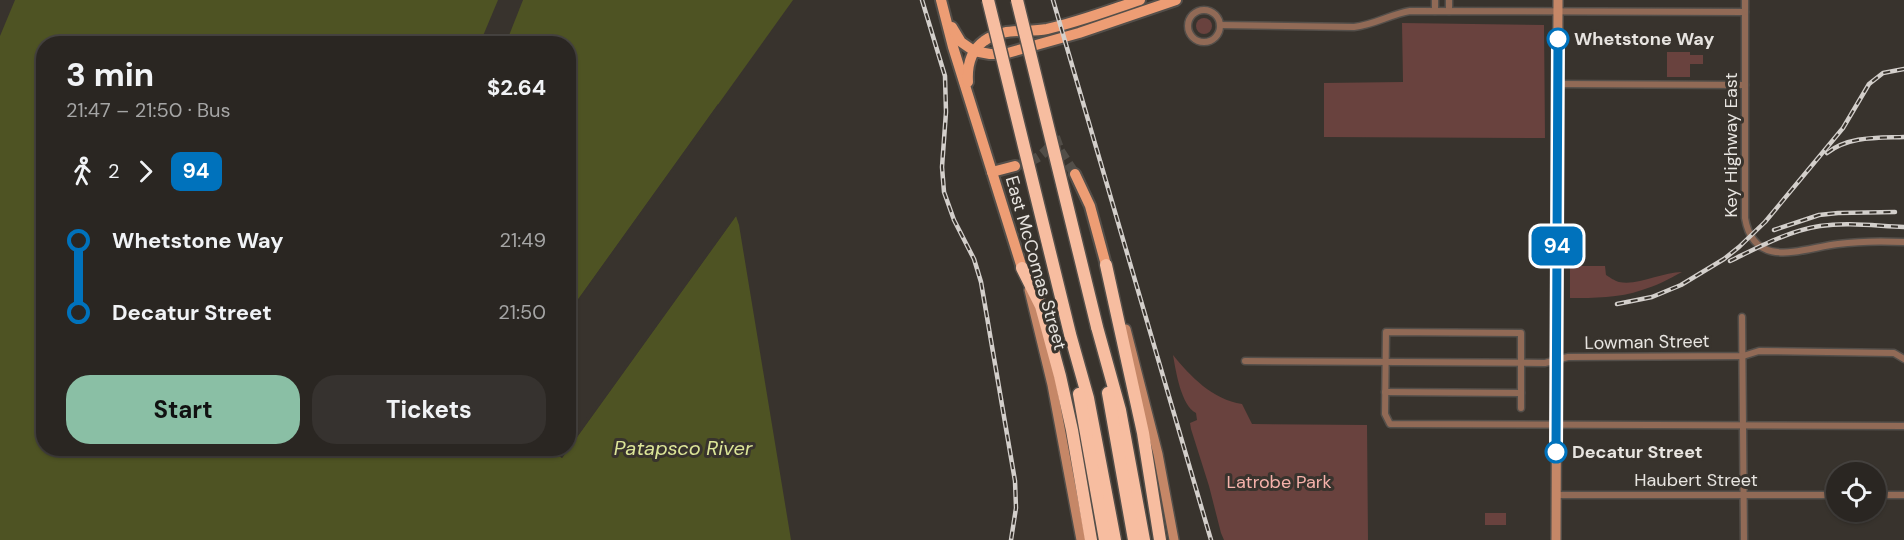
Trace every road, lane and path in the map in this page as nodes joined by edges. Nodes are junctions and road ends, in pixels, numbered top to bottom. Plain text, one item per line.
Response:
1 (941, 0) edge
2 (988, 0) edge
3 (1017, 0) edge
4 (1140, 0) edge
5 (1176, 0) edge
6 (1435, 0) edge
7 (1449, 0) edge
8 (1558, 0) edge
9 (1745, 0) edge
10 (1435, 11) junction
11 (1449, 11) junction
12 (1558, 11) junction
13 (1745, 12) junction
14 (945, 14) junction
15 (1220, 25) junction
16 (974, 51) junction
17 (1557, 84) junction
18 (1745, 85) junction
19 (968, 94) junction
20 (1015, 166) tunnel mouth
21 (992, 172) junction
22 (1075, 174) tunnel mouth
23 (1904, 242) edge
24 (1106, 265) junction
25 (1022, 268) junction
26 (1742, 317) dead end
27 (1097, 327) junction
28 (1070, 334) junction
29 (1743, 356) junction
30 (1904, 359) edge
31 (1556, 360) junction
32 (1245, 361) dead end
33 (1521, 362) junction
34 (1385, 363) junction
35 (1385, 392) junction
36 (1521, 393) junction
37 (1521, 408) dead end
38 (1556, 425) junction
39 (1744, 426) junction
40 (1904, 426) edge
41 (1556, 495) junction
42 (1744, 495) junction
43 (1826, 495) edge
44 (1886, 495) edge
45 (1904, 495) edge
46 (1081, 540) edge
47 (1091, 540) edge
48 (1105, 540) edge
49 (1116, 540) edge
50 (1134, 540) edge
51 (1144, 540) edge
52 (1160, 540) edge
53 (1174, 540) edge
54 (1556, 540) edge
55 (1744, 540) edge

1 - 14 main road, East McComas Street
2 - 28 highway, bridge
3 - 27 highway, bridge
4 - 16 main road
5 - 16 main road
6 - 10 street
7 - 11 street
8 - 12 street
9 - 13 street, Key Highway East
10 - 11 street
10 - 15 street
11 - 12 street
12 - 13 street
12 - 17 street
13 - 18 street, Key Highway East
14 - 16 main road
14 - 19 main road, East McComas Street
15 - 15 street
16 - 19 main road
17 - 18 street
17 - 31 street
18 - 23 street, Key Highway East
19 - 21 main road, East McComas Street
20 - 21 main road
21 - 25 main road, East McComas Street
22 - 24 main road
24 - 52 highway
24 - 53 street
25 - 46 street, East McComas Street
25 - 47 highway
26 - 29 street
27 - 50 highway
27 - 51 highway
28 - 48 highway
28 - 49 highway
29 - 30 street, Lowman Street
29 - 31 street, Lowman Street
29 - 39 street
31 - 33 street, Lowman Street
31 - 38 street
32 - 34 street, Lowman Street
33 - 34 street, Lowman Street
33 - 34 street
33 - 36 street
34 - 35 street
35 - 36 street
35 - 38 street
36 - 37 street
38 - 39 street
38 - 41 street
39 - 40 street
39 - 42 street
41 - 42 street, Haubert Street
41 - 54 street
42 - 43 street, Haubert Street
42 - 55 street
44 - 45 street

